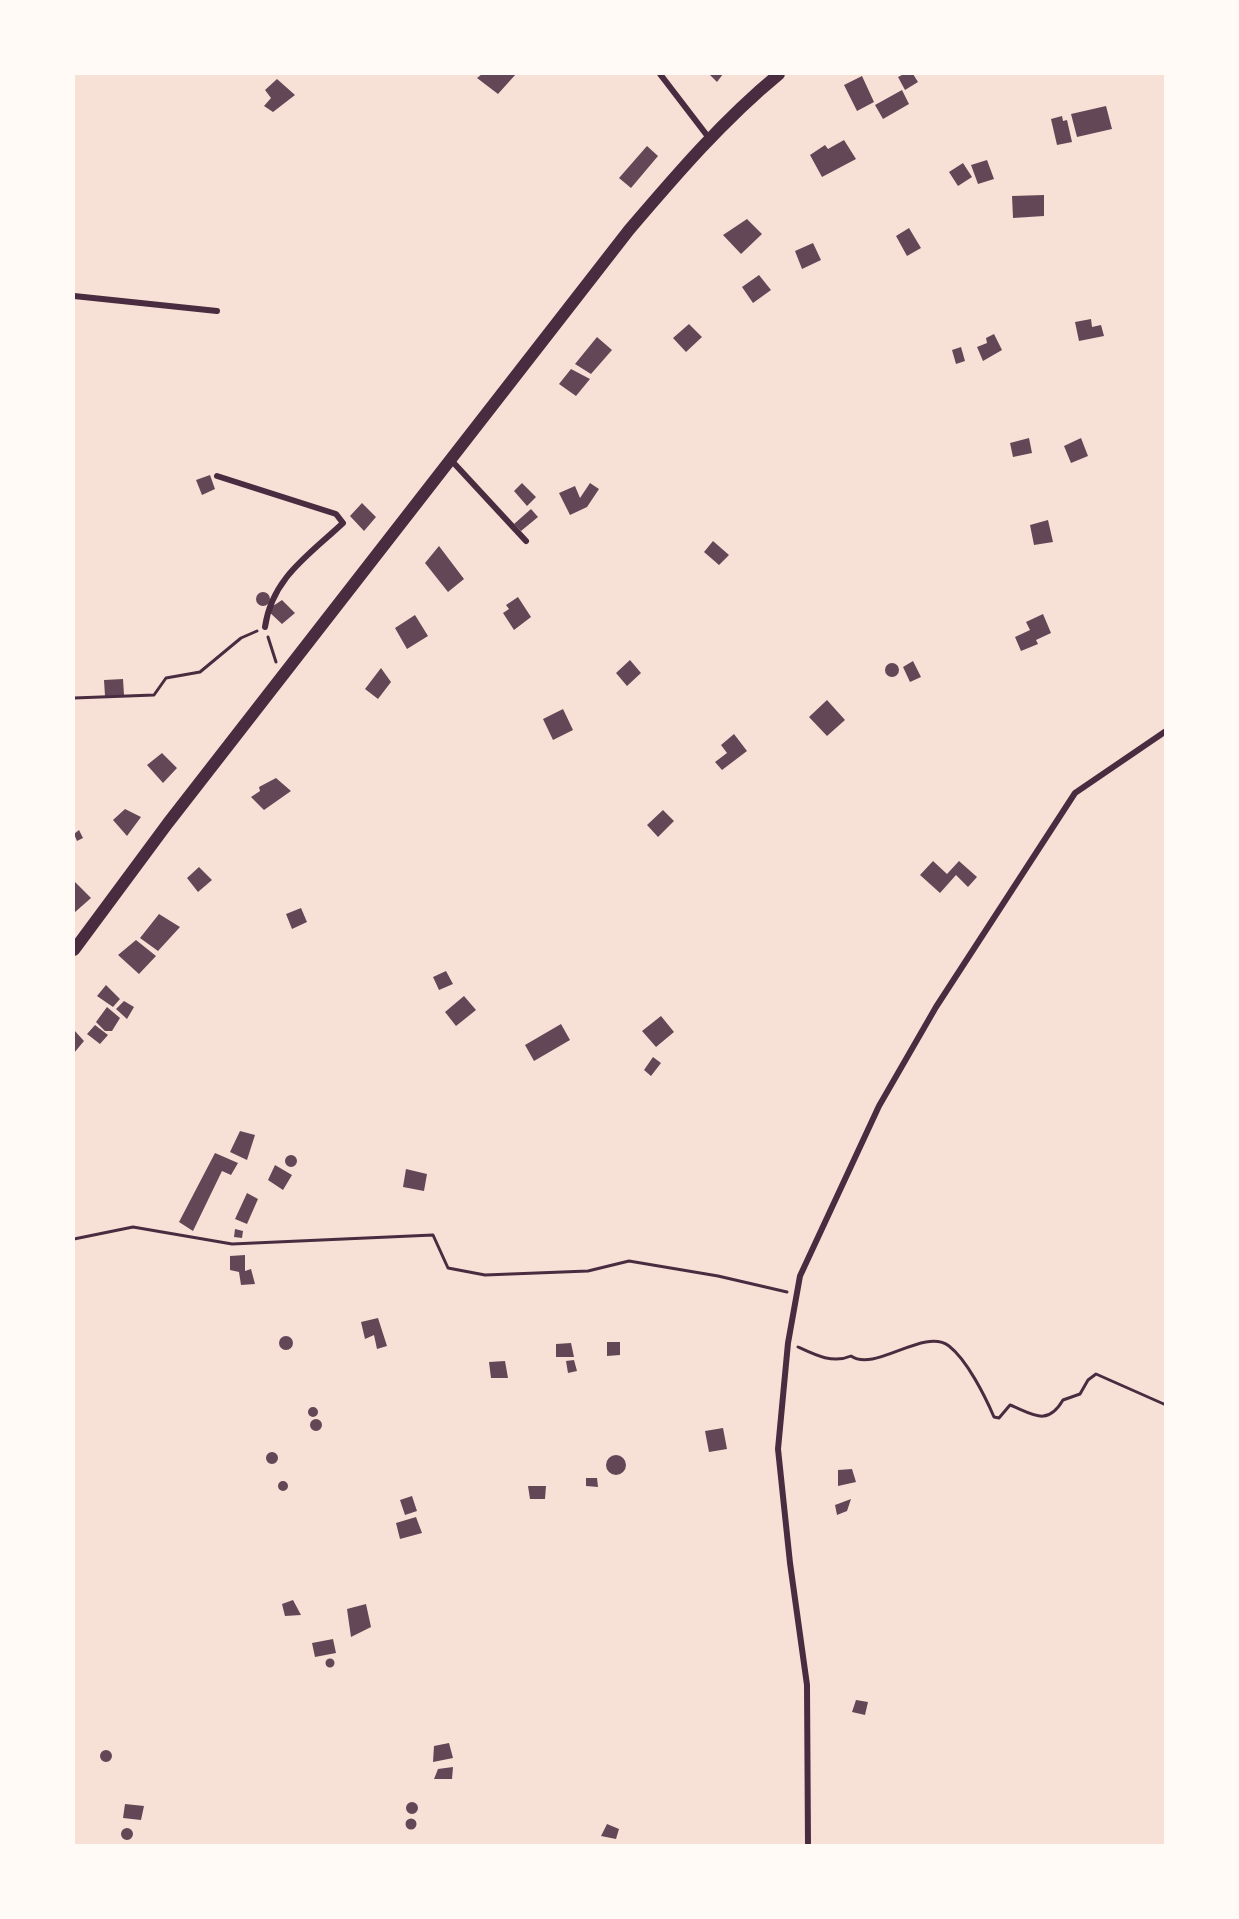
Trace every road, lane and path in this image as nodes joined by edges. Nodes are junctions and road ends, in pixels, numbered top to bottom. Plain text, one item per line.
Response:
1 (660, 74) edge
2 (779, 74) edge
3 (710, 138) junction
4 (74, 296) edge
5 (217, 311) dead end
6 (451, 460) junction
7 (217, 476) dead end
8 (525, 541) dead end
9 (265, 627) junction
10 (281, 678) junction
11 (74, 698) edge
12 (1166, 731) edge
13 (74, 950) edge
14 (74, 1239) edge
15 (797, 1294) junction
16 (788, 1343) junction
17 (1166, 1405) edge
18 (808, 1845) edge

1 - 3 street
2 - 3 main road
3 - 6 main road
4 - 5 street
6 - 8 street
6 - 10 main road
7 - 9 street
9 - 10 path
9 - 11 path
10 - 13 main road
12 - 15 street
14 - 15 path
15 - 16 street
16 - 17 path
16 - 18 street

